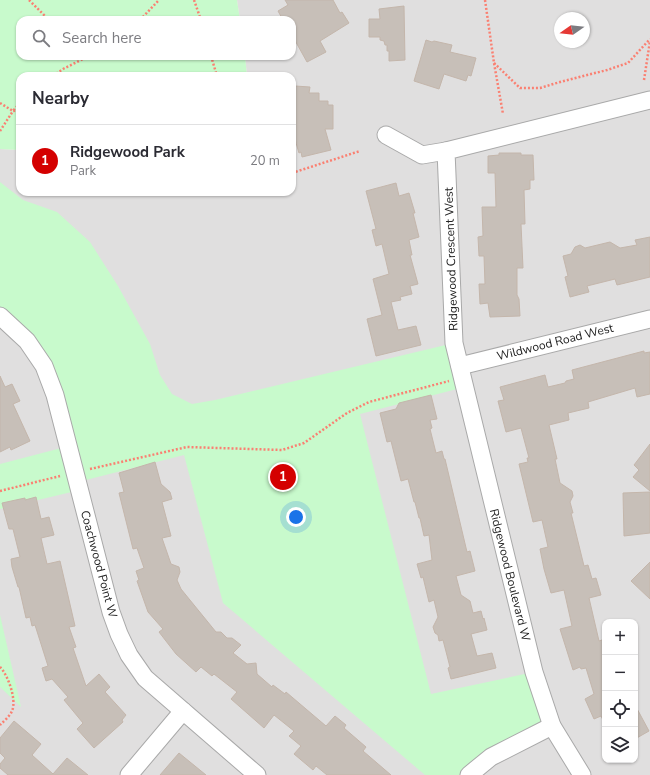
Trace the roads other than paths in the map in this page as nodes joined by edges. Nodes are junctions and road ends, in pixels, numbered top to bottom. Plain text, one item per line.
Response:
1 (650, 100) edge
2 (386, 135) dead end
3 (446, 151) junction
4 (0, 316) edge
5 (650, 318) edge
6 (461, 372) junction
7 (183, 711) junction
8 (552, 726) junction
9 (129, 775) edge
10 (257, 775) edge
11 (469, 775) edge
12 (582, 775) edge

1 - 3 street
2 - 3 street
3 - 6 street, Ridgewood Crescent West
4 - 7 street, Coachwood Point W
5 - 6 street, Wildwood Road West
6 - 8 street, Ridgewood Boulevard W
7 - 9 street
7 - 10 street, Coachwood Point W
8 - 11 street
8 - 12 street, Ridgewood Boulevard W

